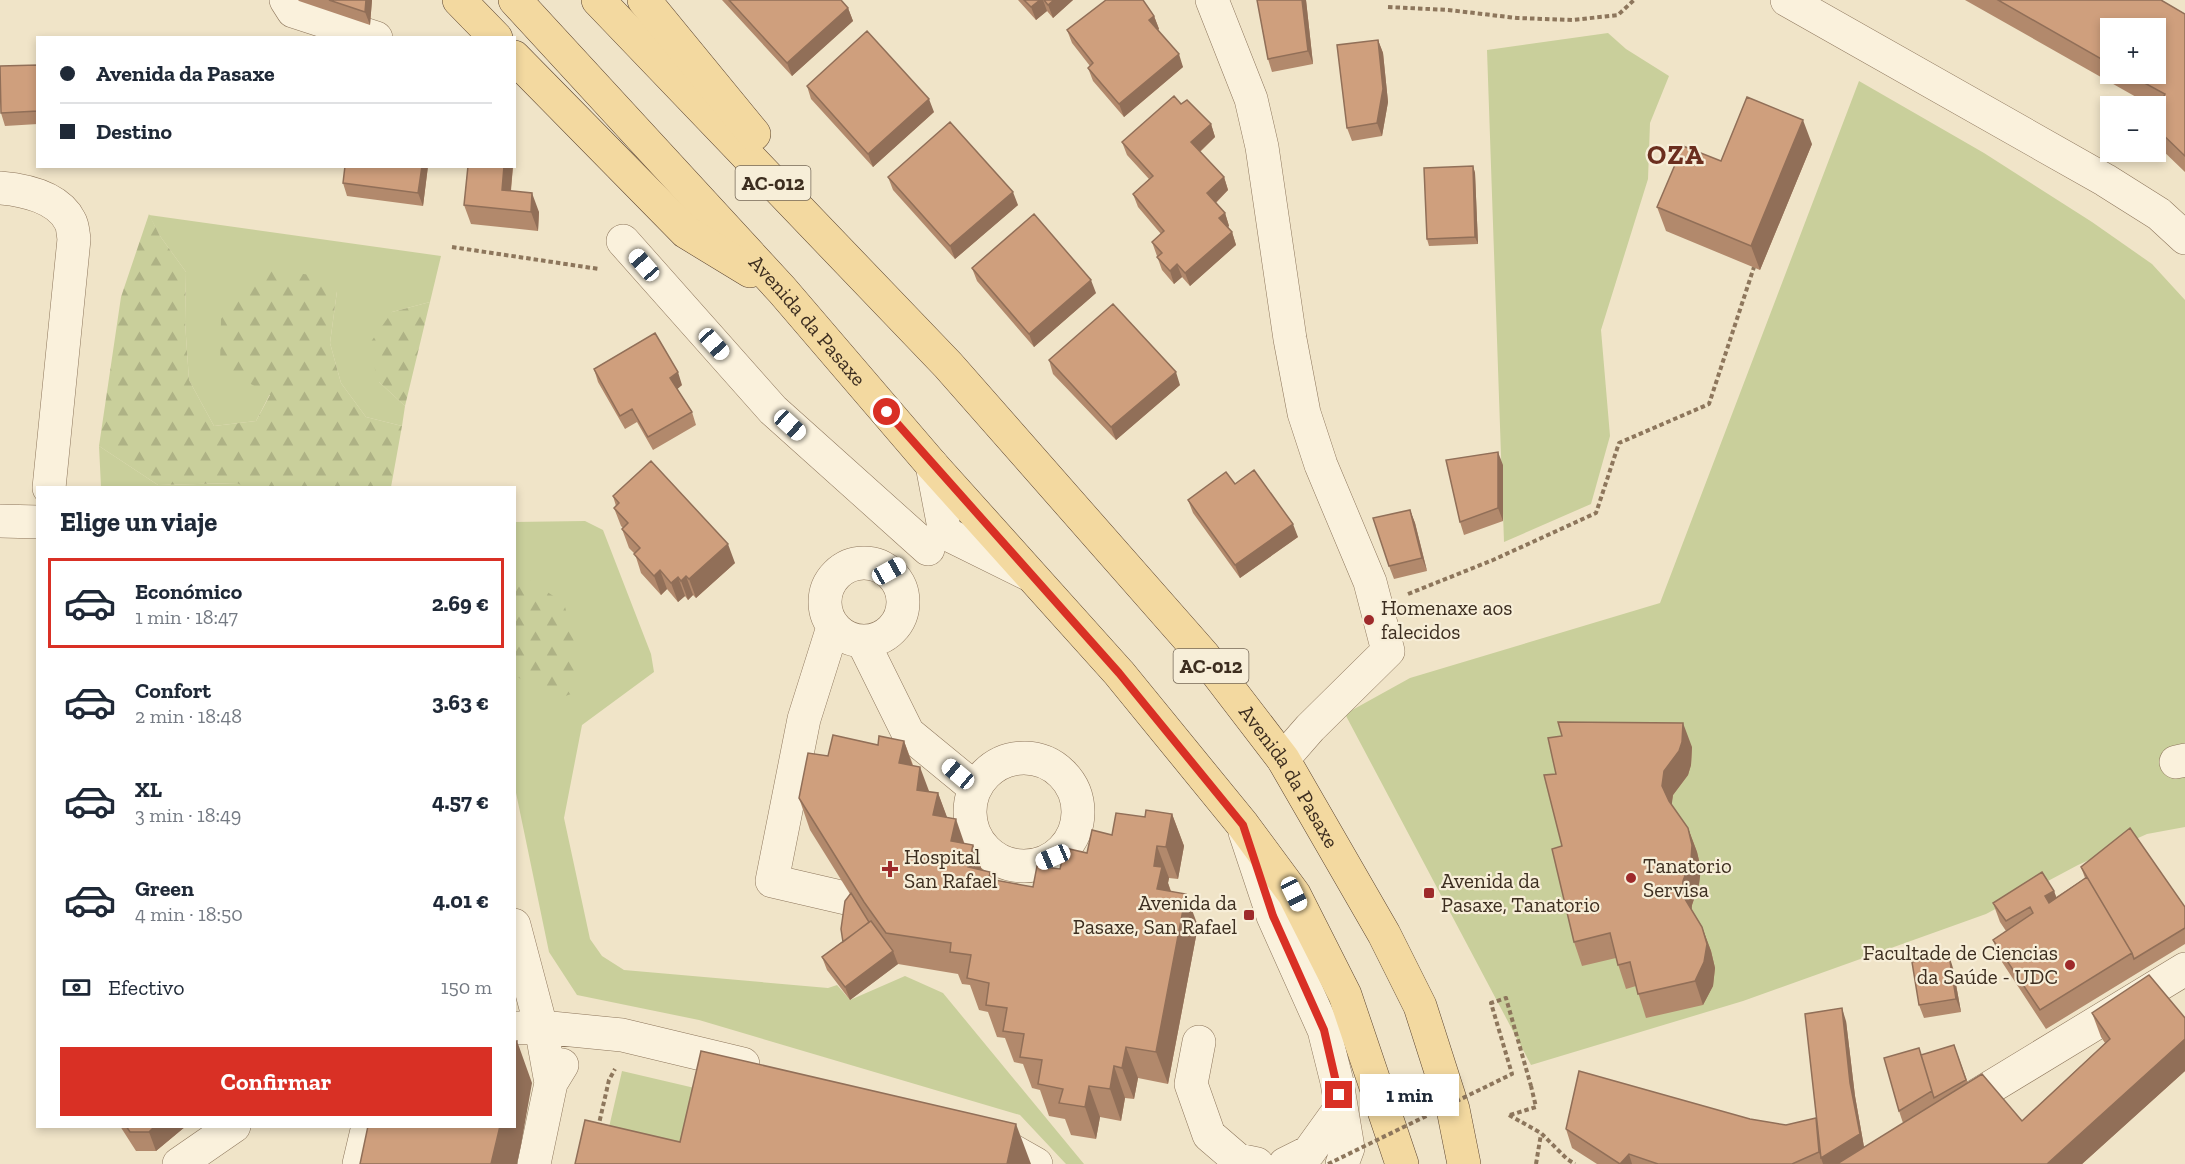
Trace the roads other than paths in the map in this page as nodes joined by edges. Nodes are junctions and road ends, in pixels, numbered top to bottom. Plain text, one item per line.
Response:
1 (286, 0) edge
2 (459, 0) edge
3 (515, 0) edge
4 (598, 0) edge
5 (644, 0) edge
6 (1212, 0) edge
7 (1786, 0) edge
8 (370, 36) edge
9 (494, 36) edge
10 (516, 59) edge
11 (0, 188) edge
12 (2185, 238) edge
13 (623, 241) dead end
14 (782, 290) junction
15 (948, 366) junction
16 (932, 465) junction
17 (49, 486) edge
18 (0, 521) edge
19 (36, 522) edge
20 (936, 541) junction
21 (889, 571) junction
22 (1030, 575) junction
23 (833, 627) junction
24 (863, 642) junction
25 (1283, 759) junction
26 (975, 788) junction
27 (1243, 825) junction
28 (854, 900) edge
29 (516, 940) edge
30 (2185, 969) edge
31 (528, 1028) edge
32 (581, 1029) junction
33 (1199, 1042) dead end
34 (768, 1070) edge
35 (552, 1083) junction
36 (1340, 1109) junction
37 (231, 1128) edge
38 (368, 1128) edge
39 (968, 1128) edge
40 (1923, 1128) edge
41 (179, 1164) edge
42 (359, 1164) edge
43 (534, 1164) edge
44 (1036, 1164) edge
45 (1257, 1164) edge
46 (1285, 1164) edge
47 (1342, 1164) edge
48 (1402, 1164) edge
49 (1464, 1164) edge

1 - 8 street
2 - 9 main road
3 - 14 main road, Avenida da Pasaxe / AC-012
4 - 15 main road, Avenida da Pasaxe / AC-012
5 - 15 main road
6 - 25 street
7 - 12 street
10 - 14 main road
11 - 17 street
13 - 20 street
14 - 16 main road, Avenida da Pasaxe / AC-012
15 - 25 main road, Avenida da Pasaxe / AC-012
16 - 20 street
16 - 22 main road, Avenida da Pasaxe / AC-012
18 - 19 street
20 - 21 street
20 - 22 street
21 - 23 street
21 - 24 street
22 - 27 main road, Avenida da Pasaxe / AC-012
23 - 24 street
23 - 28 street
24 - 26 street
25 - 49 main road, Avenida da Pasaxe / AC-012
26 - 26 street
27 - 36 street
27 - 48 main road, Avenida da Pasaxe / AC-012
29 - 31 street
30 - 40 street
31 - 32 street
31 - 35 street
32 - 34 street
32 - 35 street
33 - 45 street
35 - 43 street
36 - 46 street
36 - 47 street
37 - 41 street
38 - 42 street
39 - 44 street

